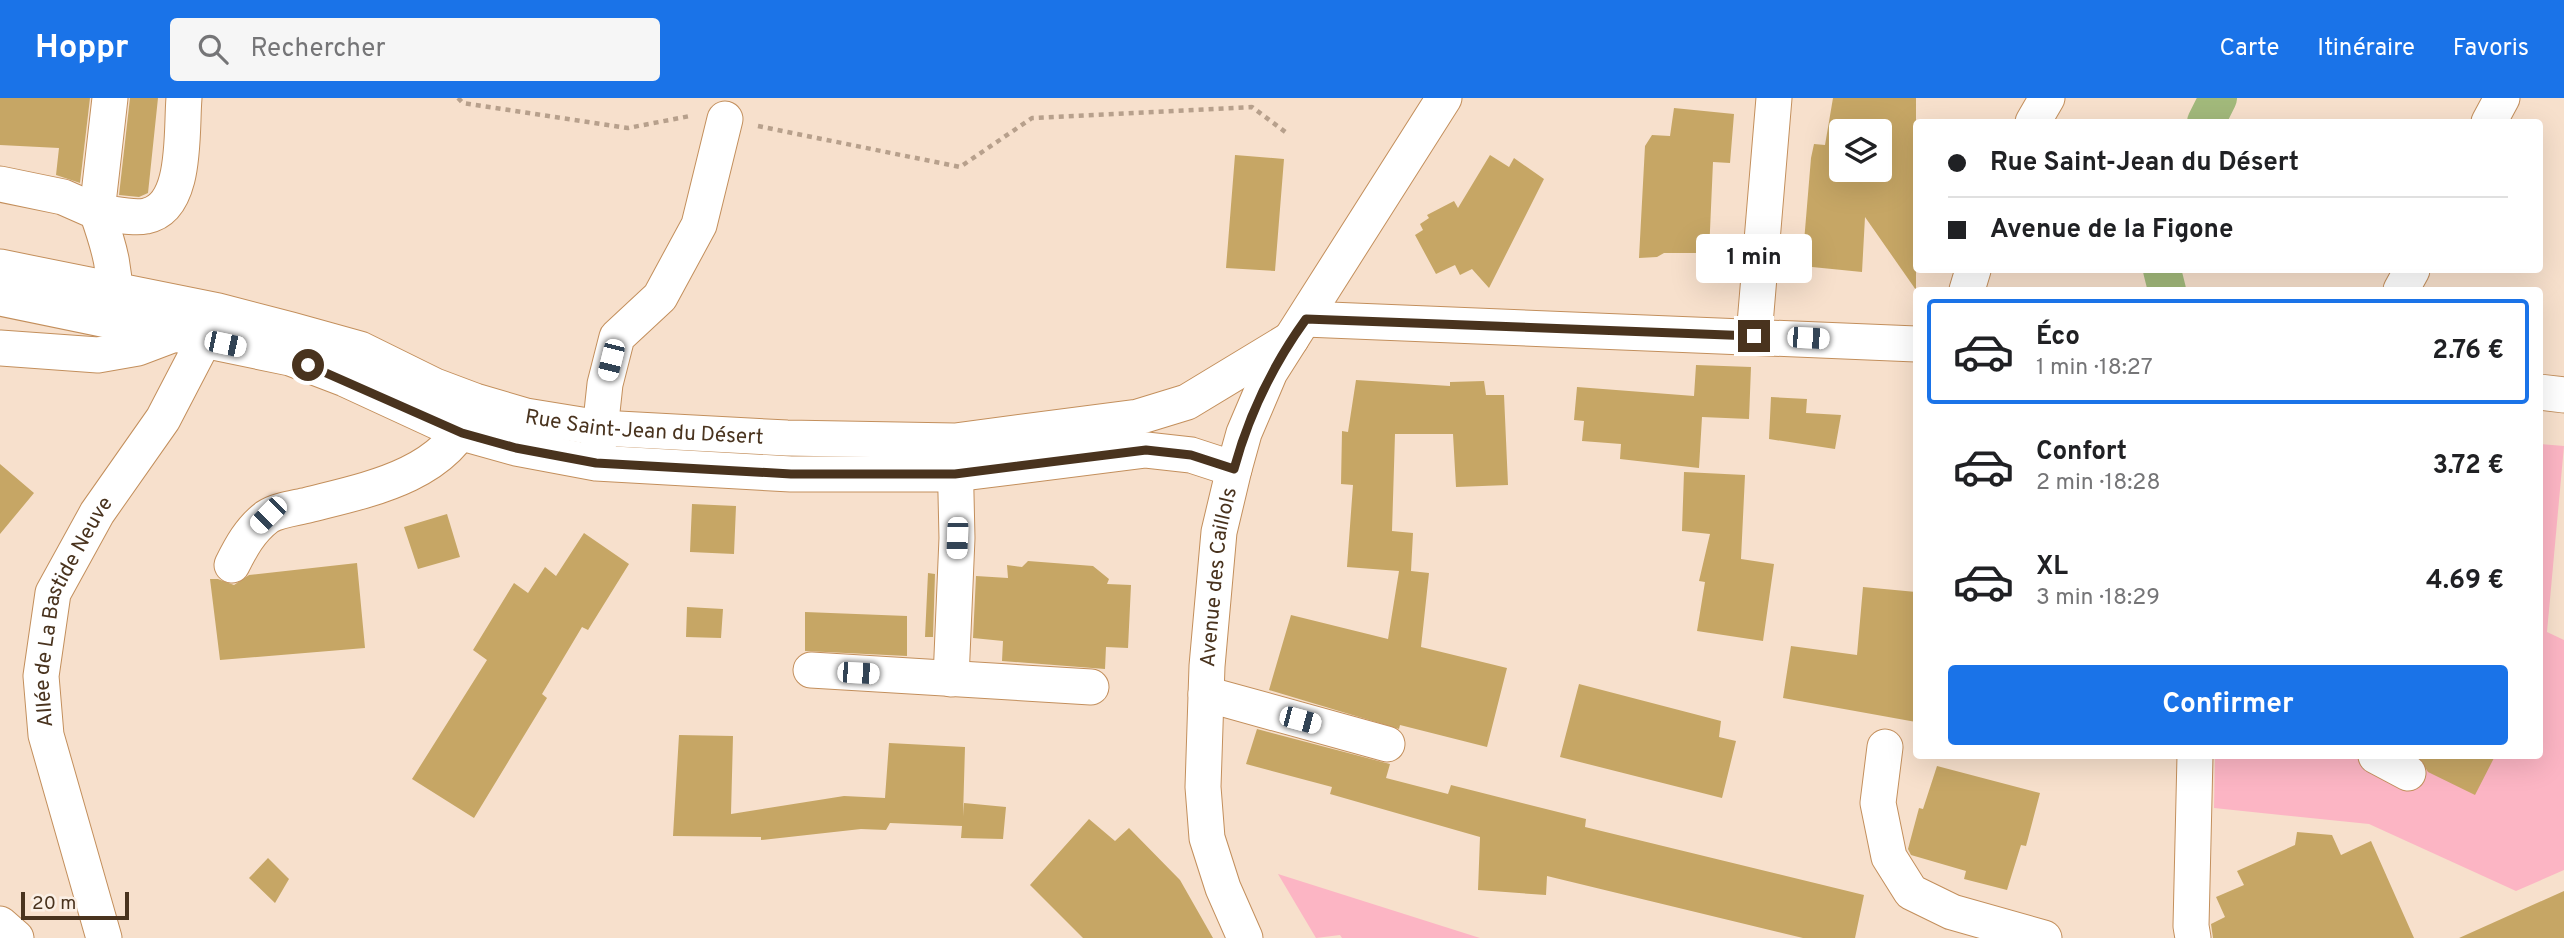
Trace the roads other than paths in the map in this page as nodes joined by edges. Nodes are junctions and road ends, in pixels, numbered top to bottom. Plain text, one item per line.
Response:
1 (110, 98) edge
2 (184, 98) edge
3 (1444, 98) edge
4 (1774, 98) edge
5 (2047, 98) edge
6 (2502, 98) edge
7 (2035, 119) edge
8 (2491, 119) edge
9 (725, 120) road end
10 (0, 184) edge
11 (97, 212) junction
12 (0, 267) edge
13 (0, 298) edge
14 (114, 306) junction
15 (199, 323) junction
16 (1298, 329) junction
17 (1754, 336) junction
18 (1913, 344) edge
19 (0, 348) edge
20 (2543, 392) edge
21 (2564, 395) edge
22 (475, 401) junction
23 (600, 428) junction
24 (462, 433) junction
25 (955, 457) junction
26 (596, 463) junction
27 (1234, 469) junction
28 (232, 565) dead end
29 (811, 670) dead end
30 (951, 679) junction
31 (1091, 687) dead end
32 (1206, 694) junction
33 (1387, 744) dead end
34 (1885, 747) dead end
35 (2195, 759) edge
36 (2382, 759) edge
37 (2408, 773) dead end
38 (0, 924) edge
39 (16, 938) edge
40 (104, 938) edge
41 (1245, 938) edge
42 (2045, 938) edge
43 (2193, 938) edge

1 - 11 street
2 - 11 street
3 - 16 street, Avenue des Caillols
4 - 17 street
5 - 7 street
6 - 8 street
9 - 23 street
10 - 11 street
11 - 14 street
12 - 14 street, Rue Saint-Jean du Désert
13 - 14 street, Rue Saint-Jean du Désert
14 - 15 street, Rue Saint-Jean du Désert
15 - 19 street
15 - 22 street, Rue Saint-Jean du Désert
15 - 24 street, Rue Saint-Jean du Désert
15 - 40 street, Allée de La Bastide Neuve
16 - 17 street
16 - 25 street, Rue Saint-Jean du Désert
16 - 27 street, Avenue des Caillols
17 - 18 street
20 - 21 street
22 - 23 street, Rue Saint-Jean du Désert
22 - 24 street
23 - 25 street, Rue Saint-Jean du Désert
23 - 26 street
24 - 26 street, Rue Saint-Jean du Désert
24 - 28 street
25 - 26 street, Rue Saint-Jean du Désert
25 - 27 street, Rue Saint-Jean du Désert
25 - 30 street
27 - 32 street, Avenue des Caillols
29 - 30 street
30 - 31 street
32 - 33 street
32 - 41 street, Avenue des Caillols
34 - 42 street
35 - 43 street
36 - 37 street
38 - 39 street

